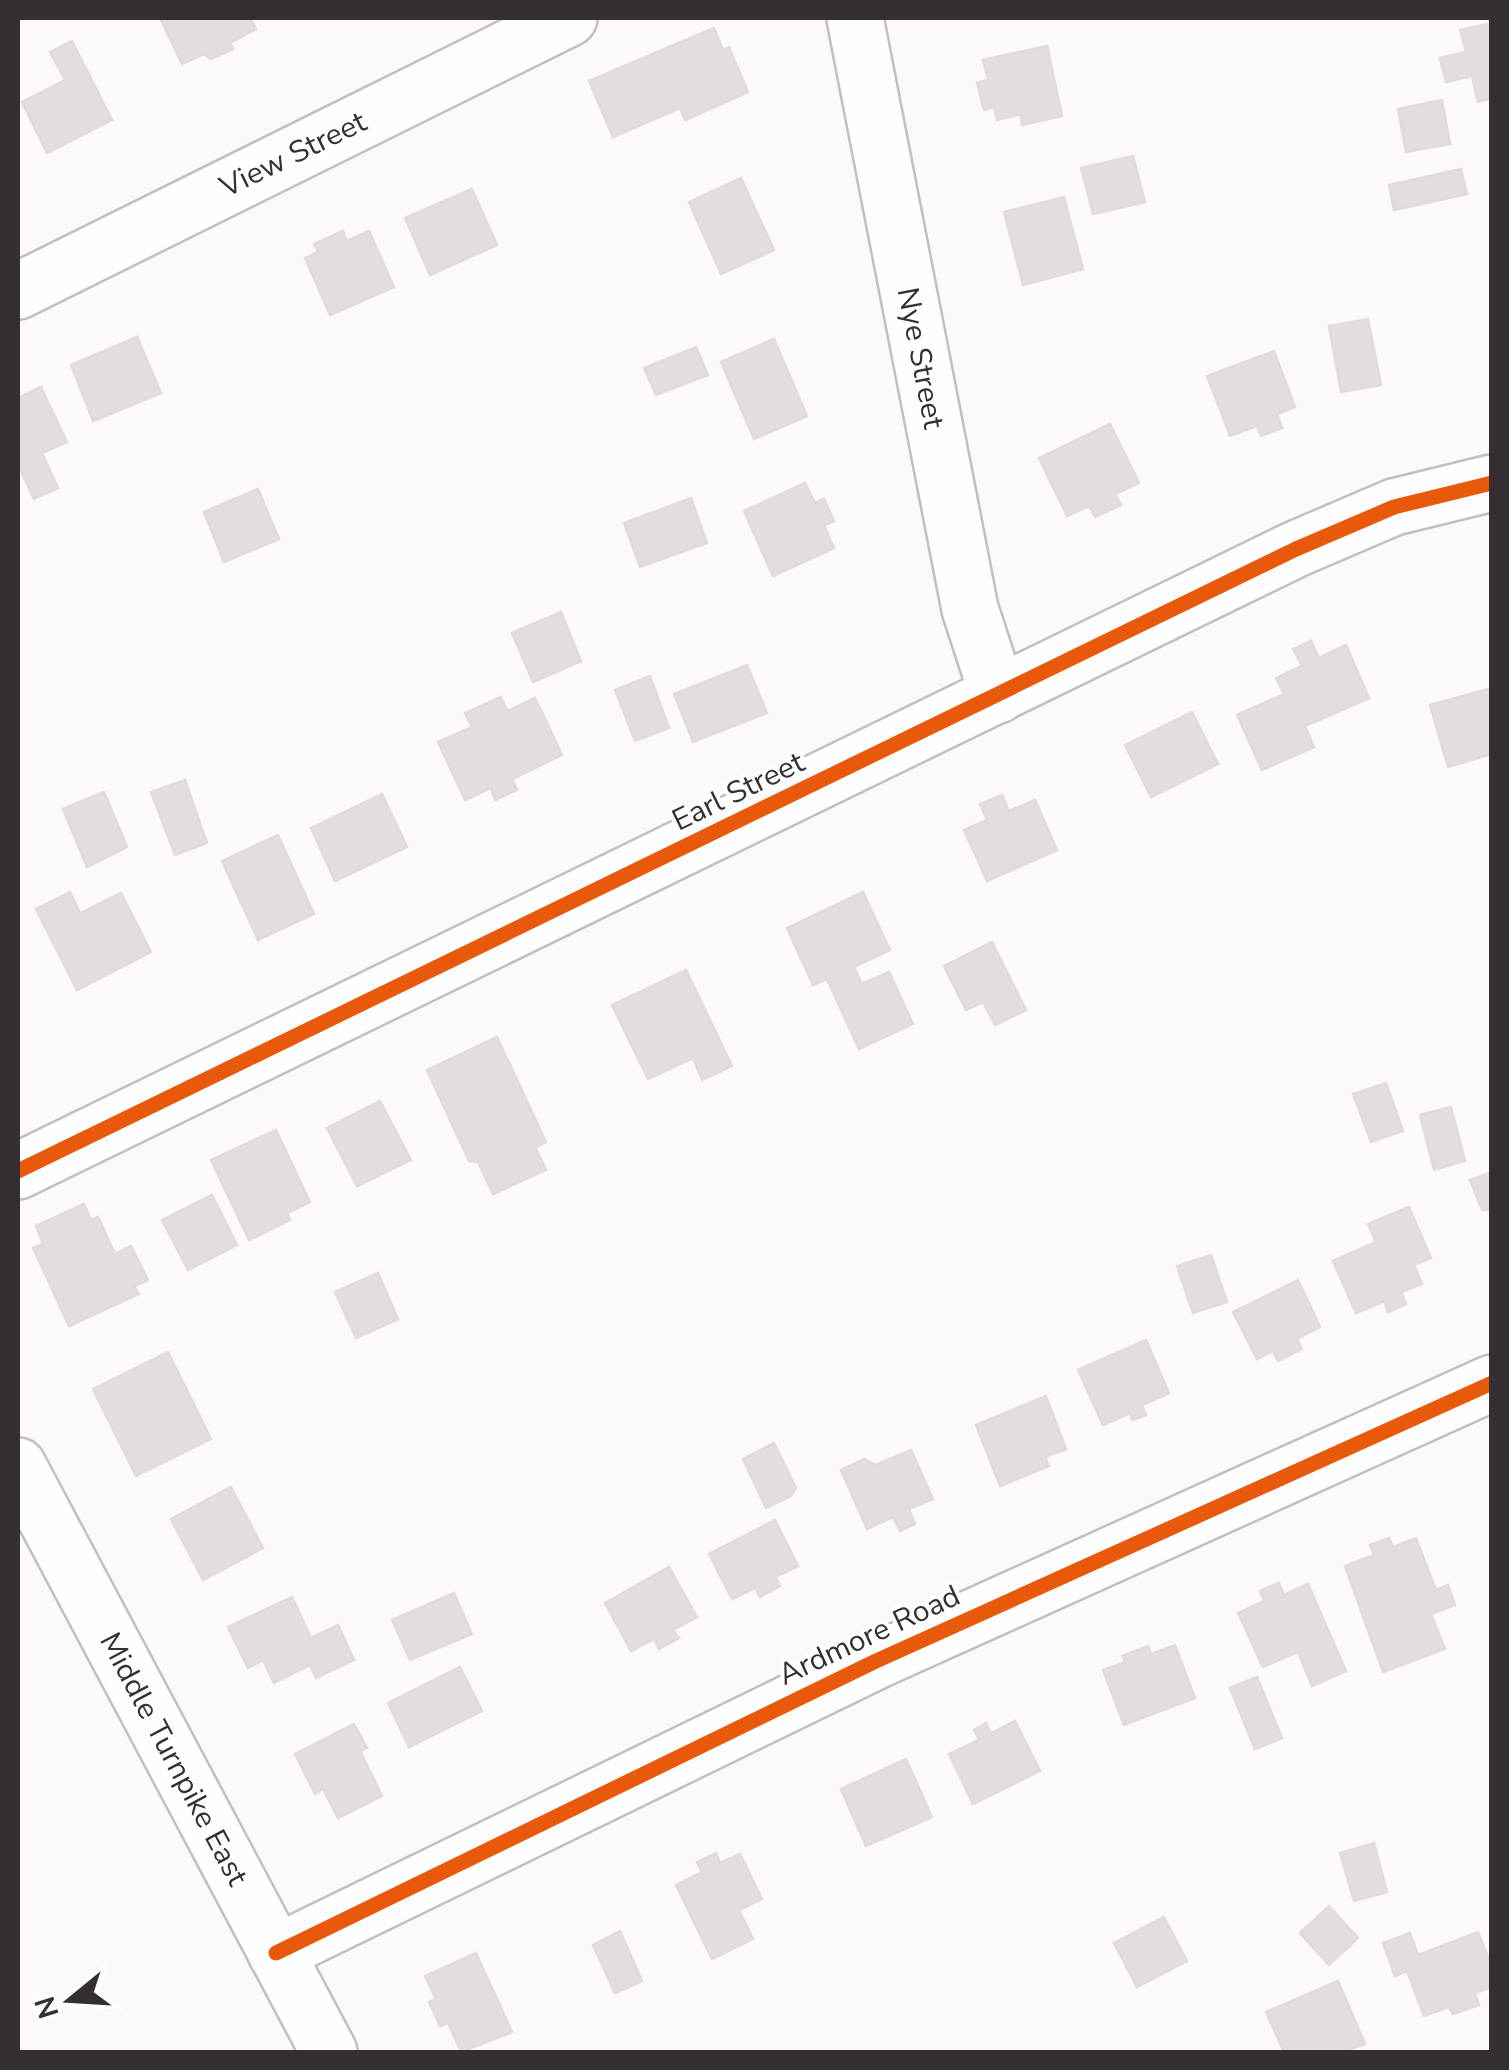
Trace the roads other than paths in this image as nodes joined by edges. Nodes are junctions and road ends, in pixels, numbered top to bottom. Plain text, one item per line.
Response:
1 (569, 18) edge
2 (855, 18) edge
3 (18, 291) edge
4 (1492, 483) edge
5 (998, 695) junction
6 (18, 1171) edge
7 (1492, 1384) edge
8 (18, 1466) edge
9 (276, 1953) junction
10 (328, 2052) edge

1 - 3 street, View Street
2 - 5 street, Nye Street
4 - 5 street, Earl Street
5 - 6 street, Earl Street
7 - 9 street, Ardmore Road
8 - 9 street, Middle Turnpike East
9 - 10 street, Middle Turnpike East

